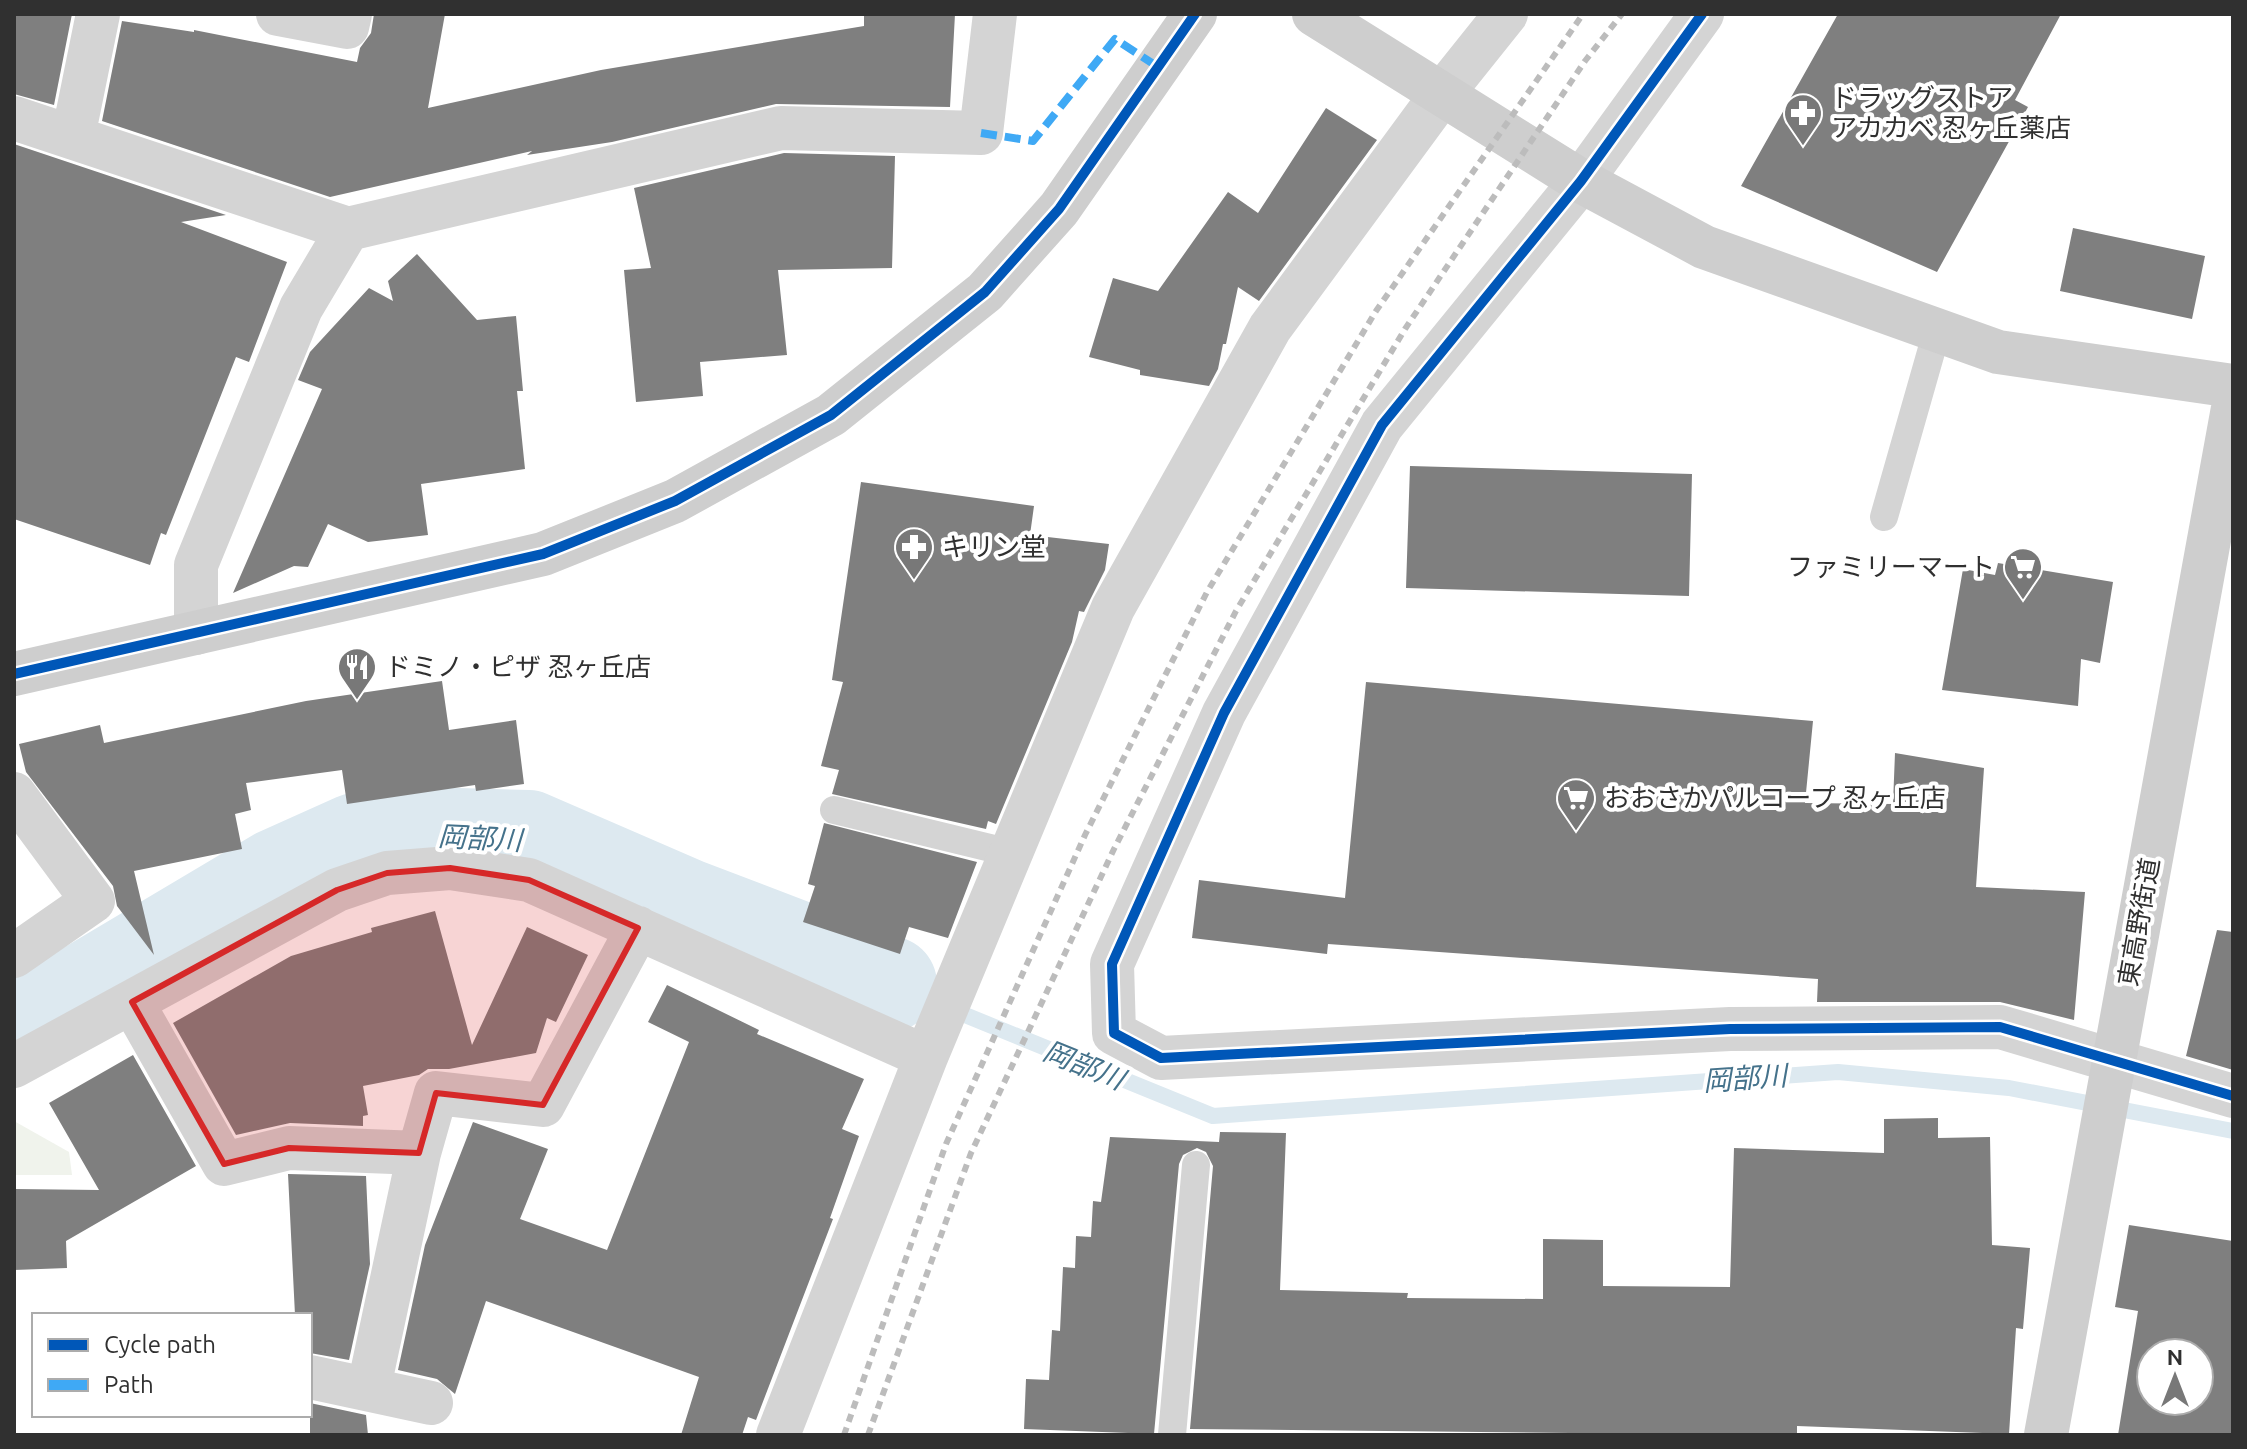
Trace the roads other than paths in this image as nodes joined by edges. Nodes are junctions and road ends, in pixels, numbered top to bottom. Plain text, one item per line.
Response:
1 (98, 14) edge
2 (278, 14) edge
3 (350, 14) edge
4 (995, 14) edge
5 (1195, 14) edge
6 (1314, 14) edge
7 (1506, 14) edge
8 (1702, 14) edge
9 (1442, 94) junction
10 (14, 118) edge
11 (73, 137) junction
12 (1581, 181) junction
13 (348, 229) junction
14 (1937, 331) junction
15 (2233, 386) edge
16 (2233, 408) edge
17 (1884, 517) dead end
18 (196, 633) junction
19 (14, 674) edge
20 (14, 794) edge
21 (834, 810) dead end
22 (1011, 853) junction
23 (638, 928) junction
24 (14, 956) edge
25 (132, 1002) junction
26 (930, 1047) junction
27 (14, 1066) edge
28 (2112, 1072) junction
29 (2233, 1096) edge
30 (419, 1153) junction
31 (1196, 1165) dead end
32 (312, 1377) edge
33 (369, 1387) junction
34 (431, 1403) dead end
35 (778, 1435) edge
36 (1172, 1435) edge
37 (2046, 1435) edge

1 - 11 street
2 - 3 street
4 - 13 street
5 - 18 street
6 - 9 street
7 - 9 street
8 - 12 street
9 - 12 street
9 - 22 street
10 - 11 street
11 - 13 street
12 - 14 street
12 - 28 street
13 - 18 street
14 - 15 street
14 - 17 lane
16 - 28 street, 東高野街道
18 - 19 street
20 - 24 street
21 - 22 lane
22 - 26 street
23 - 25 street
23 - 26 street
23 - 30 street
25 - 27 street
25 - 30 street
26 - 35 street
28 - 29 street
28 - 37 street, 東高野街道
30 - 33 street
31 - 36 lane
32 - 33 street
33 - 34 street

